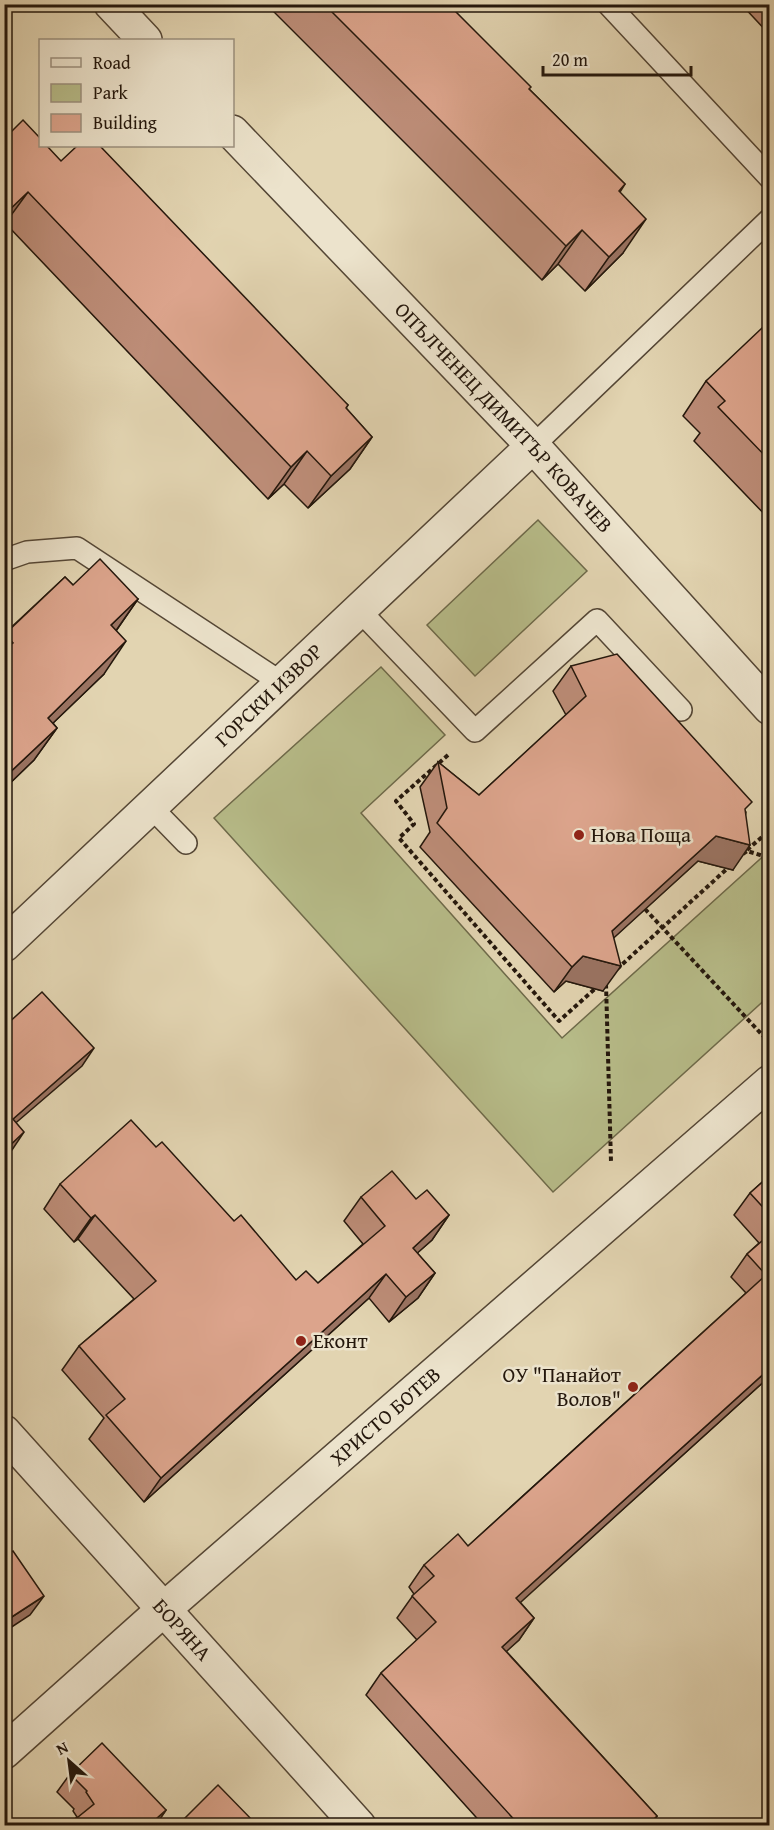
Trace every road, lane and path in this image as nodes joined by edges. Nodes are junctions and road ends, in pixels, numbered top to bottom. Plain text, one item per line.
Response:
1 (111, 4) edge
2 (608, 4) edge
3 (144, 39) edge
4 (234, 134) edge
5 (770, 178) edge
6 (770, 219) edge
7 (533, 446) junction
8 (4, 560) edge
9 (359, 610) junction
10 (282, 682) junction
11 (770, 708) edge
12 (681, 710) dead end
13 (475, 731) junction
14 (151, 807) junction
15 (770, 830) edge
16 (186, 843) dead end
17 (747, 851) junction
18 (738, 858) edge
19 (770, 858) edge
20 (730, 866) edge
21 (645, 909) edge
22 (662, 928) junction
23 (4, 945) edge
24 (614, 973) edge
25 (770, 1043) edge
26 (770, 1082) edge
27 (611, 1220) junction
28 (4, 1432) edge
29 (163, 1610) junction
30 (4, 1752) edge
31 (359, 1826) edge

1 - 3 street
2 - 5 lane
4 - 7 street, ОПЪЛЧЕНЕЦ ДИМИТЪР КОВАЧЕВ
6 - 7 lane
7 - 9 street, ГОРСКИ ИЗВОР
7 - 11 street, ОПЪЛЧЕНЕЦ ДИМИТЪР КОВАЧЕВ
8 - 10 lane
9 - 10 street, ГОРСКИ ИЗВОР
9 - 13 lane
10 - 14 street, ГОРСКИ ИЗВОР
12 - 13 lane
13 - 27 path
14 - 16 lane
14 - 23 street, ГОРСКИ ИЗВОР
15 - 17 path
17 - 18 path
17 - 19 path
20 - 22 path
21 - 22 path
22 - 24 path
22 - 25 path
26 - 27 street, ХРИСТО БОТЕВ
27 - 29 street, ХРИСТО БОТЕВ
28 - 29 street, БОРЯНА
29 - 30 street, ХРИСТО БОТЕВ
29 - 31 street, БОРЯНА

